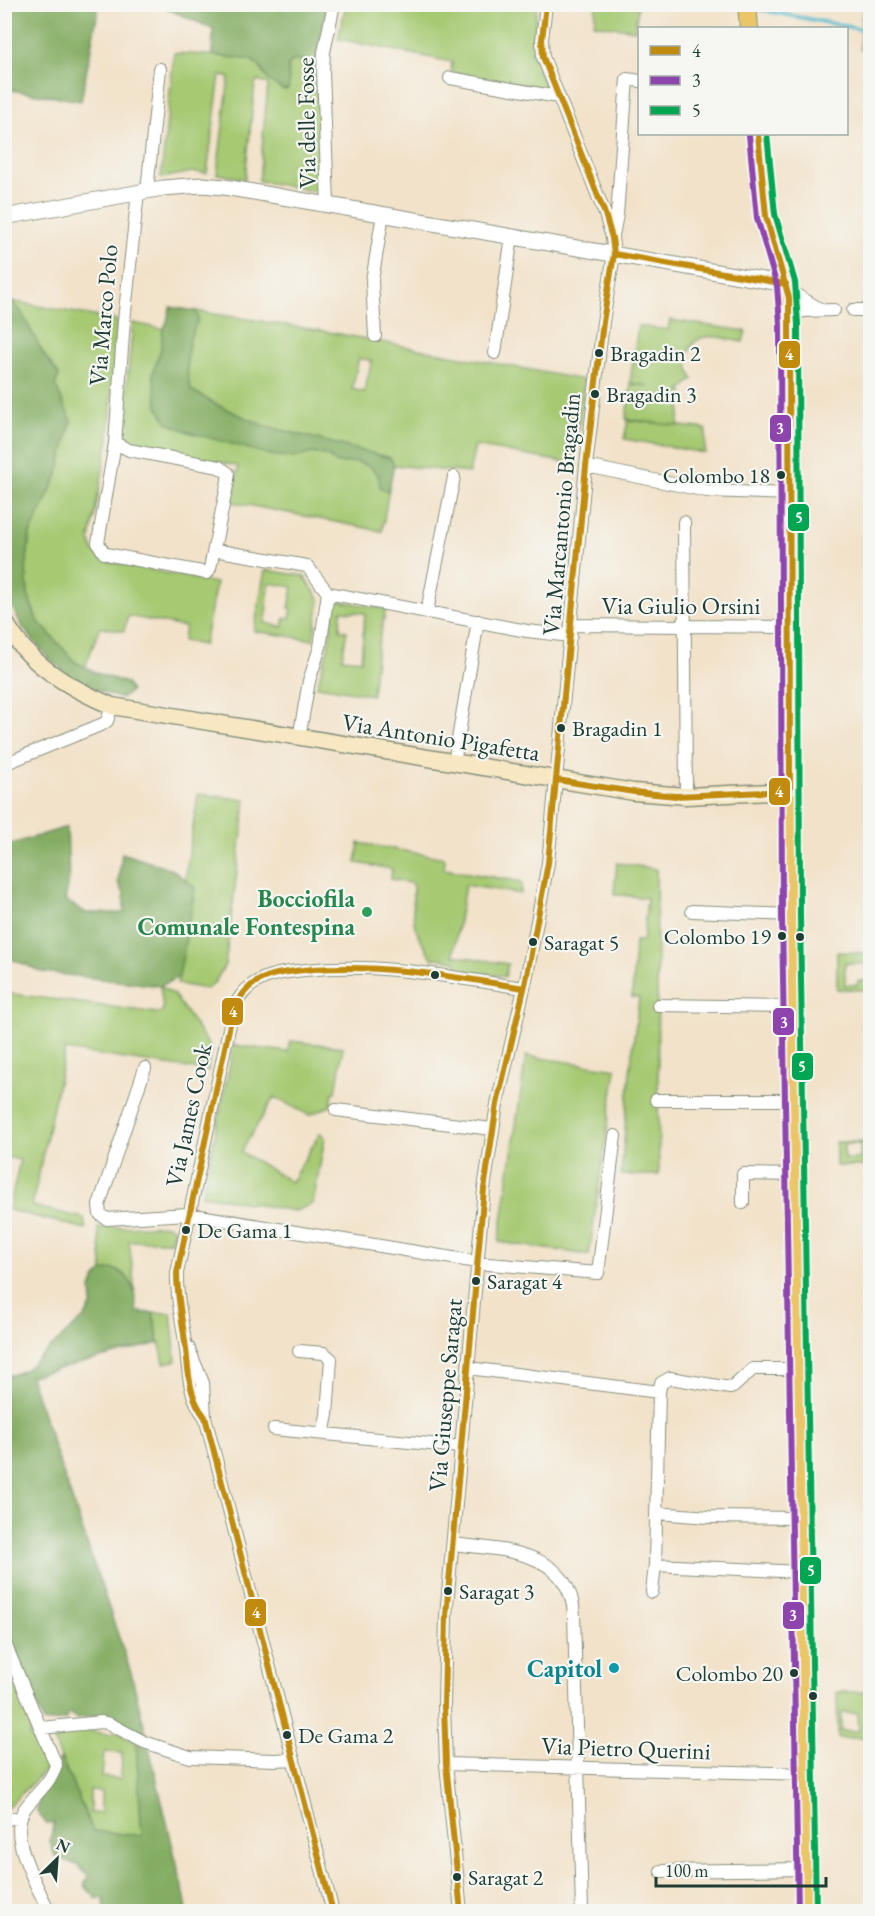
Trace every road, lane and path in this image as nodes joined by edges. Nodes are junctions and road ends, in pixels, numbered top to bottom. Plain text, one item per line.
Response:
1 (334, 4) edge
2 (546, 4) edge
3 (747, 4) edge
4 (749, 27) edge
5 (160, 69) dead end
6 (450, 78) dead end
7 (633, 80) edge
8 (558, 97) junction
9 (758, 135) edge
10 (142, 191) junction
11 (328, 205) junction
12 (383, 214) junction
13 (4, 217) edge
14 (512, 236) junction
15 (612, 238) junction
16 (614, 254) junction
17 (786, 284) junction
18 (820, 309) junction
19 (834, 310) dead end
20 (853, 310) dead end
21 (870, 310) edge
22 (789, 317) junction
23 (375, 336) dead end
24 (495, 352) dead end
25 (115, 442) junction
26 (586, 466) junction
27 (454, 477) dead end
28 (790, 494) junction
29 (684, 522) dead end
30 (214, 550) junction
31 (328, 593) junction
32 (427, 611) junction
33 (4, 620) edge
34 (478, 621) junction
35 (685, 626) junction
36 (790, 627) junction
37 (571, 630) junction
38 (112, 706) junction
39 (299, 738) junction
40 (454, 763) junction
41 (4, 764) edge
42 (557, 780) junction
43 (790, 791) junction
44 (686, 796) junction
45 (692, 911) dead end
46 (791, 915) junction
47 (524, 988) junction
48 (658, 1005) dead end
49 (792, 1007) junction
50 (145, 1068) dead end
51 (656, 1100) dead end
52 (794, 1100) junction
53 (336, 1110) dead end
54 (492, 1129) junction
55 (615, 1137) dead end
56 (795, 1175) junction
57 (743, 1203) dead end
58 (188, 1214) junction
59 (478, 1262) junction
60 (299, 1351) dead end
61 (468, 1368) junction
62 (798, 1370) junction
63 (659, 1392) junction
64 (274, 1429) dead end
65 (323, 1434) junction
66 (461, 1447) junction
67 (656, 1513) junction
68 (800, 1518) junction
69 (453, 1544) junction
70 (655, 1565) junction
71 (801, 1572) junction
72 (652, 1592) dead end
73 (4, 1641) edge
74 (41, 1728) junction
75 (294, 1759) junction
76 (446, 1764) junction
77 (579, 1767) junction
78 (805, 1774) junction
79 (20, 1819) junction
80 (4, 1820) edge
81 (806, 1869) junction
82 (662, 1871) dead end
83 (49, 1911) edge
84 (333, 1911) edge
85 (461, 1911) edge
86 (582, 1911) edge
87 (807, 1911) edge

1 - 11 street, Via delle Fosse
2 - 8 street
3 - 4 main road
5 - 10 street, Via Marco Polo
6 - 8 street
7 - 15 street
8 - 15 street
9 - 17 main road
10 - 11 street
10 - 13 street
10 - 25 street, Via Marco Polo
11 - 12 street
12 - 14 street
12 - 23 street
14 - 16 street
14 - 24 street
15 - 16 street, Via Marcantonio Bragadin
16 - 17 street
16 - 26 street, Via Marcantonio Bragadin
17 - 18 street
17 - 22 main road
18 - 19 street
18 - 22 street
20 - 21 street
22 - 28 main road
25 - 30 street, Via Marco Polo
25 - 30 street, Via Marco Polo
26 - 28 street
26 - 37 street, Via Marcantonio Bragadin
27 - 32 street
28 - 36 main road
29 - 35 street
30 - 31 street
31 - 32 street, Via Giulio Orsini
31 - 39 street
32 - 34 street, Via Giulio Orsini
33 - 38 main road, Via Antonio Pigafetta
34 - 37 street, Via Giulio Orsini
34 - 40 street
35 - 36 street, Via Giulio Orsini
35 - 37 street, Via Giulio Orsini
35 - 44 street
36 - 43 main road
37 - 42 street, Via Marcantonio Bragadin
38 - 39 main road, Via Antonio Pigafetta
38 - 41 street
39 - 40 main road, Via Antonio Pigafetta
40 - 42 main road, Via Antonio Pigafetta
42 - 44 main road, Via Antonio Pigafetta
42 - 47 street, Via Giuseppe Saragat
43 - 44 main road, Via Antonio Pigafetta
43 - 46 main road
45 - 46 street
46 - 49 main road
47 - 54 street, Via Giuseppe Saragat
47 - 58 street, Via James Cook
48 - 49 street
49 - 52 main road
50 - 58 street
51 - 52 street
52 - 56 main road
53 - 54 street
54 - 59 street, Via Giuseppe Saragat
55 - 59 street
56 - 57 street
56 - 62 main road
58 - 59 street
58 - 75 street, Via James Cook
59 - 61 street, Via Giuseppe Saragat
60 - 65 street
61 - 63 street
61 - 66 street, Via Giuseppe Saragat
62 - 63 street
62 - 68 main road
63 - 67 street
64 - 65 street
65 - 66 street
66 - 69 street, Via Giuseppe Saragat
67 - 68 street
67 - 70 street
68 - 71 main road
69 - 76 street, Via Giuseppe Saragat
69 - 77 street
70 - 71 street
70 - 72 street
71 - 78 main road
73 - 74 street
74 - 75 street
74 - 79 street
75 - 84 street, Via James Cook
76 - 77 street, Via Pietro Querini
76 - 85 street, Via Giuseppe Saragat
77 - 78 street, Via Pietro Querini
77 - 86 street
78 - 81 main road
79 - 80 street
79 - 83 street
81 - 82 street
81 - 87 main road

